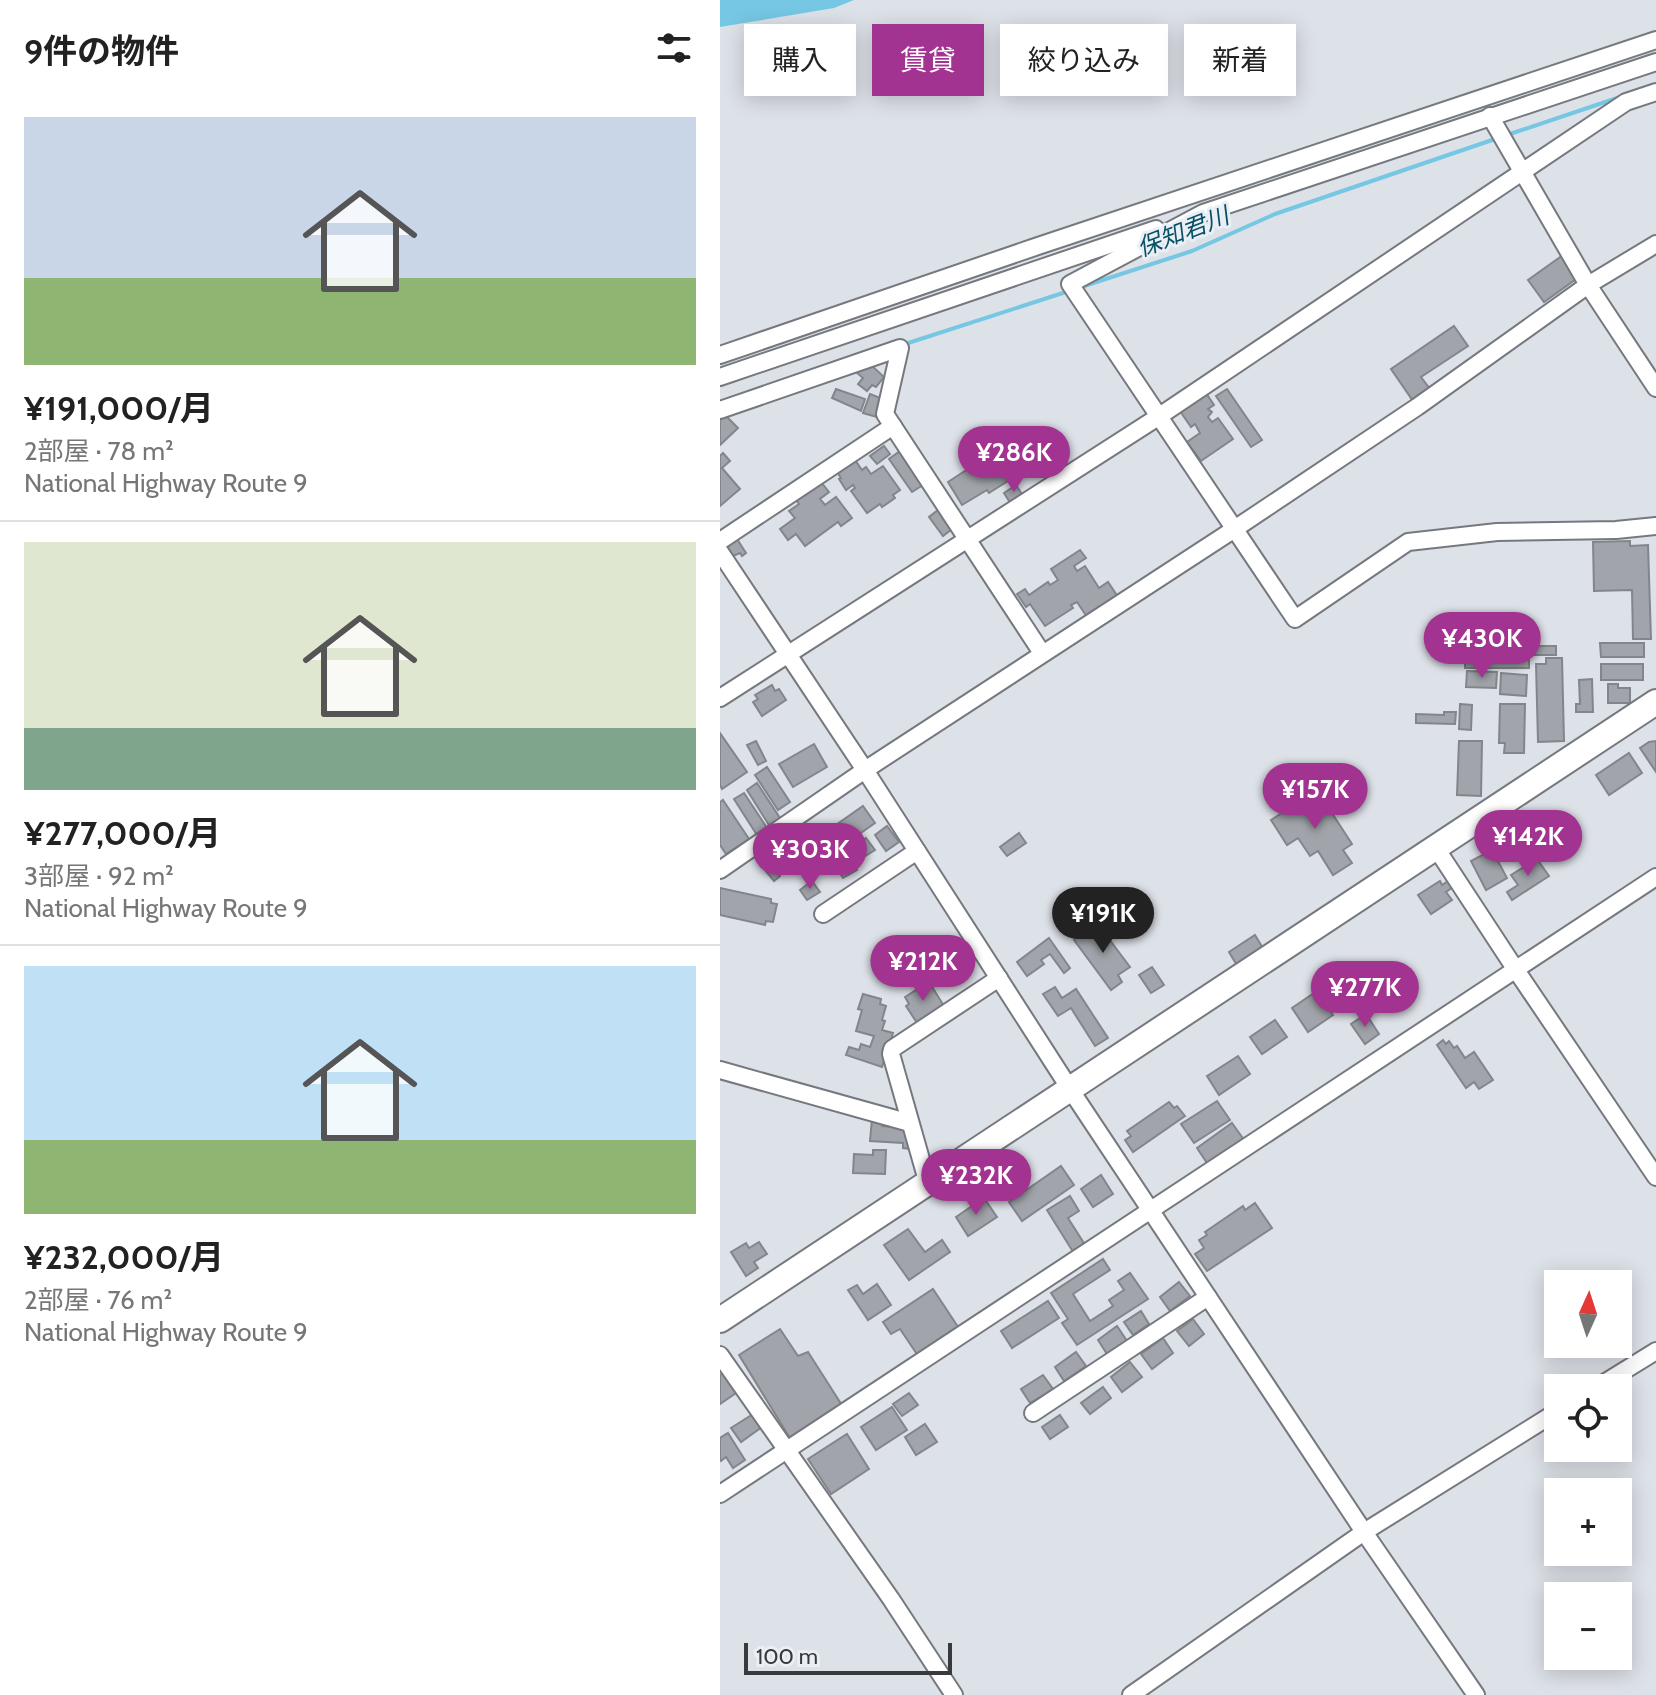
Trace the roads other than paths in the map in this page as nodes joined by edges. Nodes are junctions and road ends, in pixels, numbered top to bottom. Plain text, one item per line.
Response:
1 (1656, 40) edge
2 (1656, 62) edge
3 (1656, 92) edge
4 (1490, 116) junction
5 (1522, 172) junction
6 (1203, 213) junction
7 (1656, 244) edge
8 (1588, 285) junction
9 (720, 355) edge
10 (720, 377) edge
11 (1656, 388) edge
12 (720, 410) edge
13 (1158, 417) junction
14 (893, 426) junction
15 (1656, 526) edge
16 (1233, 530) junction
17 (968, 538) junction
18 (720, 541) edge
19 (720, 552) edge
20 (1042, 653) junction
21 (786, 654) junction
22 (720, 698) edge
23 (1656, 702) edge
24 (865, 770) junction
25 (1436, 848) junction
26 (917, 851) junction
27 (720, 870) edge
28 (1656, 877) edge
29 (823, 914) dead end
30 (1516, 970) junction
31 (999, 978) junction
32 (720, 1070) edge
33 (1070, 1089) junction
34 (910, 1123) junction
35 (1656, 1177) edge
36 (928, 1184) junction
37 (1151, 1211) junction
38 (1208, 1297) junction
39 (720, 1320) edge
40 (1656, 1351) edge
41 (720, 1355) edge
42 (1619, 1374) edge
43 (1033, 1413) dead end
44 (1544, 1420) edge
45 (787, 1451) junction
46 (720, 1494) edge
47 (1364, 1532) junction
48 (954, 1695) edge
49 (1131, 1695) edge
50 (1476, 1695) edge

1 - 9 street
2 - 4 street
3 - 5 street
4 - 5 street
4 - 6 street
5 - 8 street
5 - 13 street
6 - 10 street
6 - 13 street
7 - 8 street
8 - 11 street
8 - 16 street
12 - 14 street
13 - 16 street
13 - 17 street
14 - 17 street
14 - 18 street
15 - 16 street
16 - 20 street
17 - 20 street
17 - 21 street
19 - 21 street
20 - 24 street
21 - 22 street
21 - 24 street
23 - 25 highway
24 - 26 street
24 - 27 street
25 - 30 street
25 - 33 highway
26 - 29 street
26 - 31 street
28 - 30 street
30 - 35 street
30 - 37 street
31 - 33 street
31 - 34 street
32 - 34 street
33 - 36 highway
33 - 37 street
34 - 36 street
36 - 39 highway
37 - 38 street
37 - 45 street
38 - 43 street
38 - 47 street
40 - 42 street
41 - 45 street
44 - 47 street
45 - 46 street
45 - 48 street
47 - 49 street
47 - 50 street

